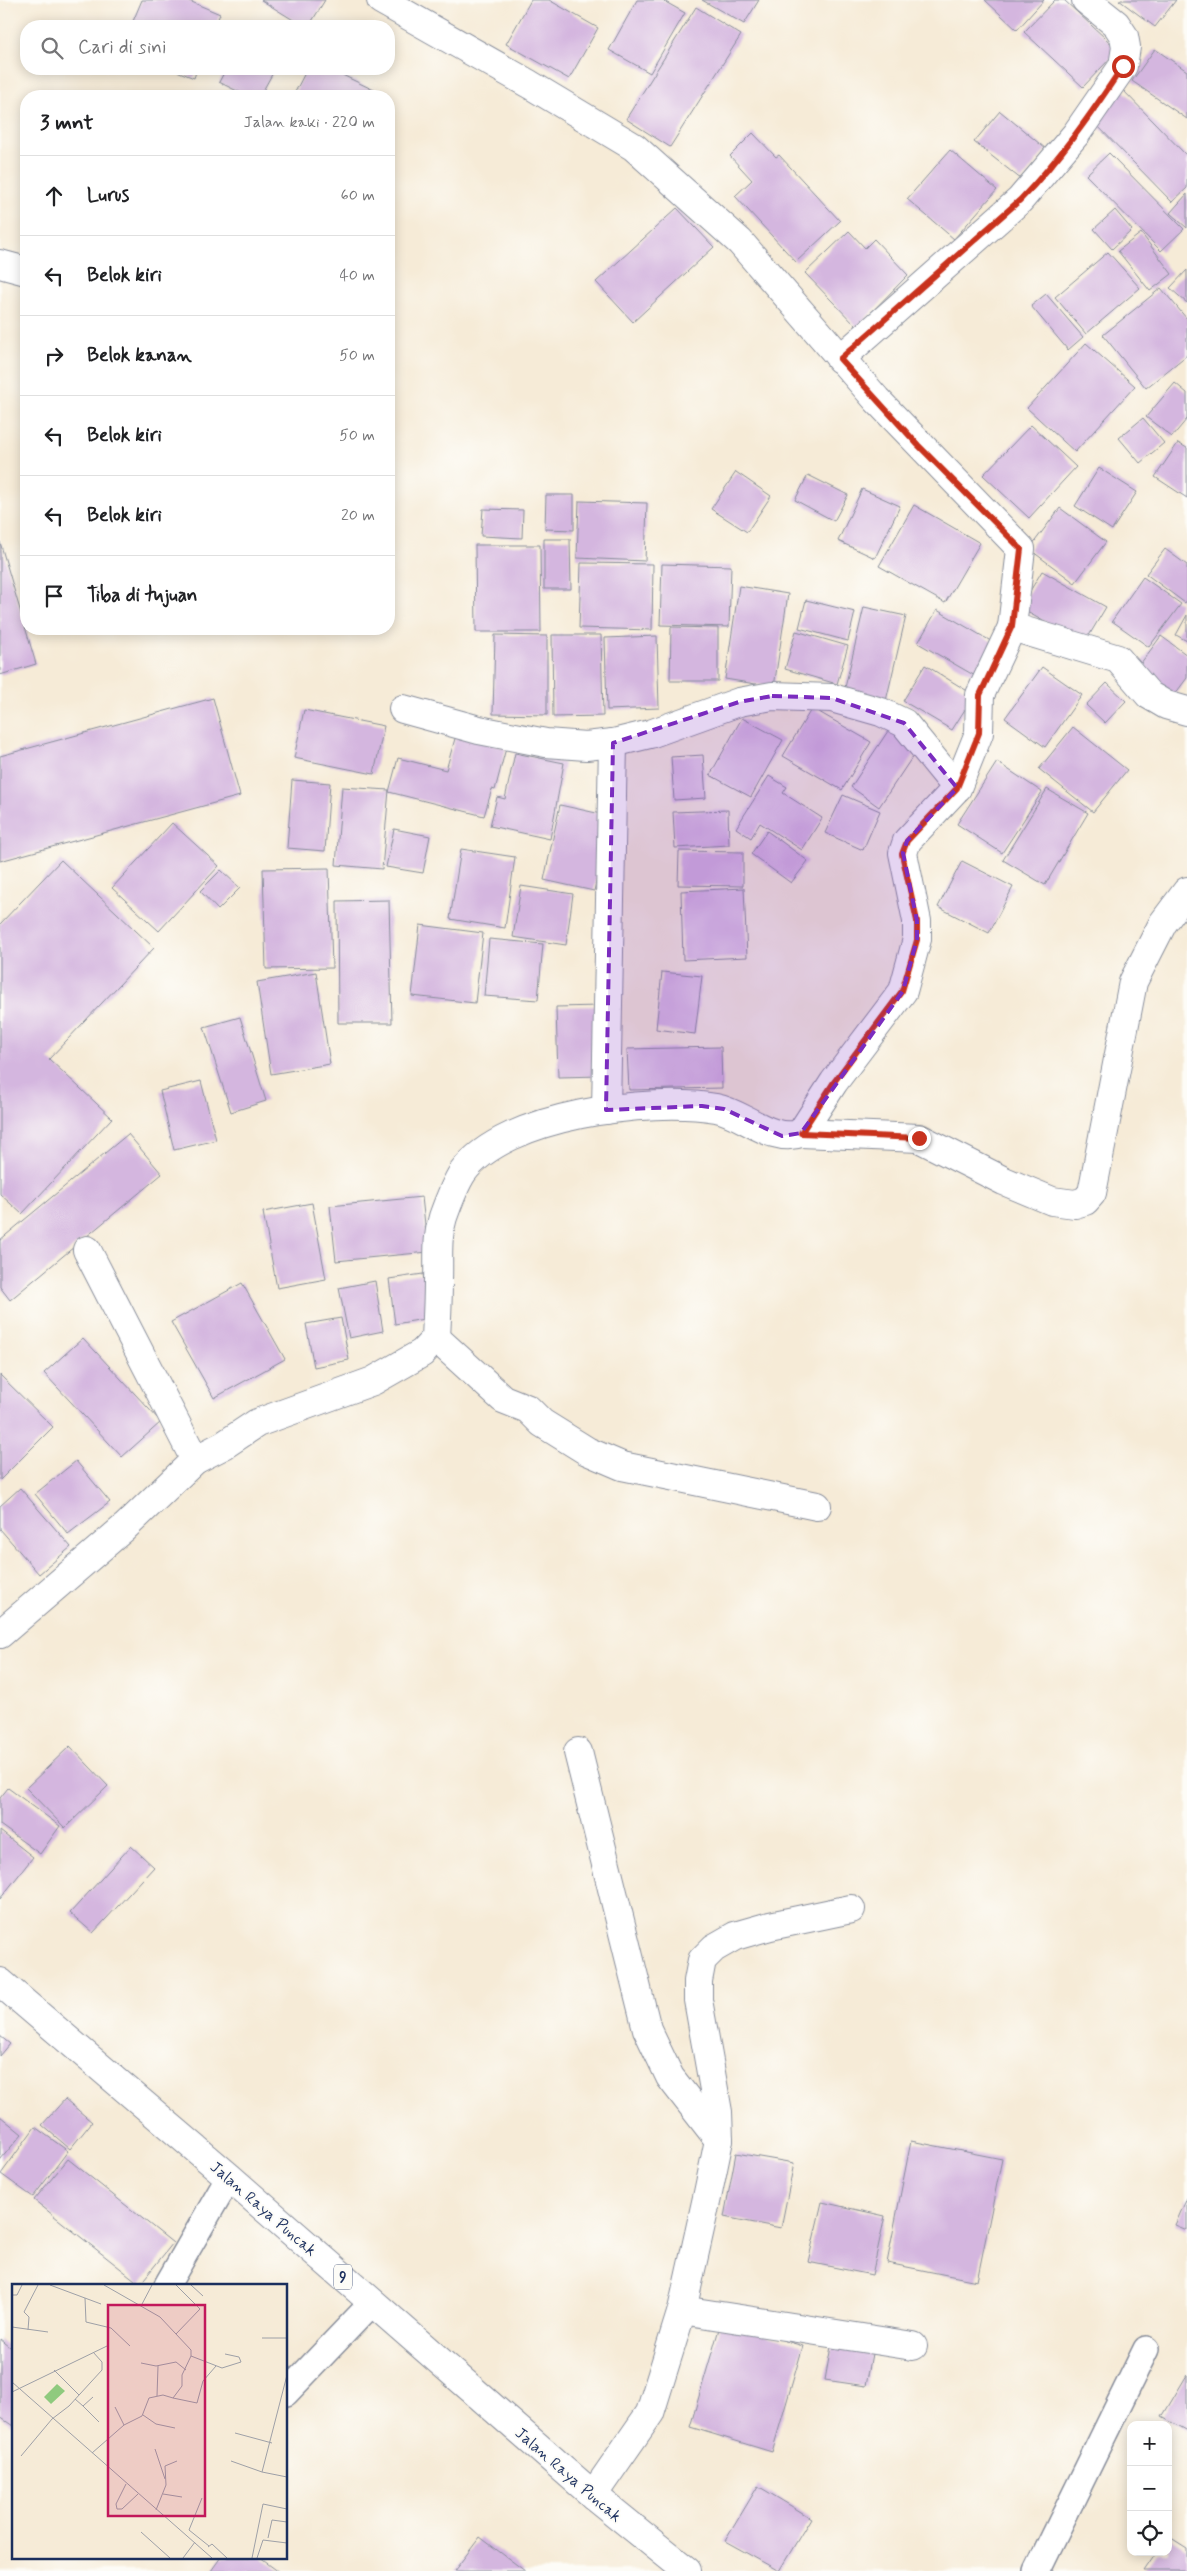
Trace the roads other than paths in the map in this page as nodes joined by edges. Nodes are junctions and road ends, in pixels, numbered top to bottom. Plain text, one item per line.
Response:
1 (381, 0) edge
2 (1086, 0) edge
3 (411, 8) edge
4 (0, 264) edge
5 (20, 269) edge
6 (840, 359) junction
7 (1012, 626) junction
8 (404, 709) dead end
9 (1187, 711) edge
10 (613, 743) junction
11 (957, 788) junction
12 (1187, 891) edge
13 (606, 1110) junction
14 (801, 1133) junction
15 (87, 1250) dead end
16 (436, 1338) junction
17 (195, 1460) junction
18 (817, 1506) dead end
19 (0, 1634) edge
20 (578, 1752) dead end
21 (851, 1909) dead end
22 (0, 1982) edge
23 (719, 2140) junction
24 (229, 2177) junction
25 (168, 2284) edge
26 (372, 2303) junction
27 (682, 2310) junction
28 (913, 2346) dead end
29 (1146, 2349) dead end
30 (288, 2391) edge
31 (592, 2495) junction
32 (687, 2571) edge
33 (1037, 2571) edge

1 - 3 main road
2 - 6 main road
3 - 6 main road
4 - 5 main road
6 - 7 main road
7 - 9 main road
7 - 11 main road
8 - 10 main road
10 - 11 main road
10 - 13 main road
11 - 14 main road
12 - 14 main road
13 - 14 main road
13 - 16 main road
15 - 17 main road
16 - 17 main road
16 - 18 main road
17 - 19 main road
20 - 23 main road
21 - 23 main road
22 - 24 main road, Jalan Raya Puncak / 9
23 - 27 main road
24 - 25 lane
24 - 26 main road, Jalan Raya Puncak / 9
26 - 30 lane
26 - 31 main road, Jalan Raya Puncak / 9
27 - 28 main road
27 - 31 main road
29 - 33 lane
31 - 32 main road, Jalan Raya Puncak / 9

